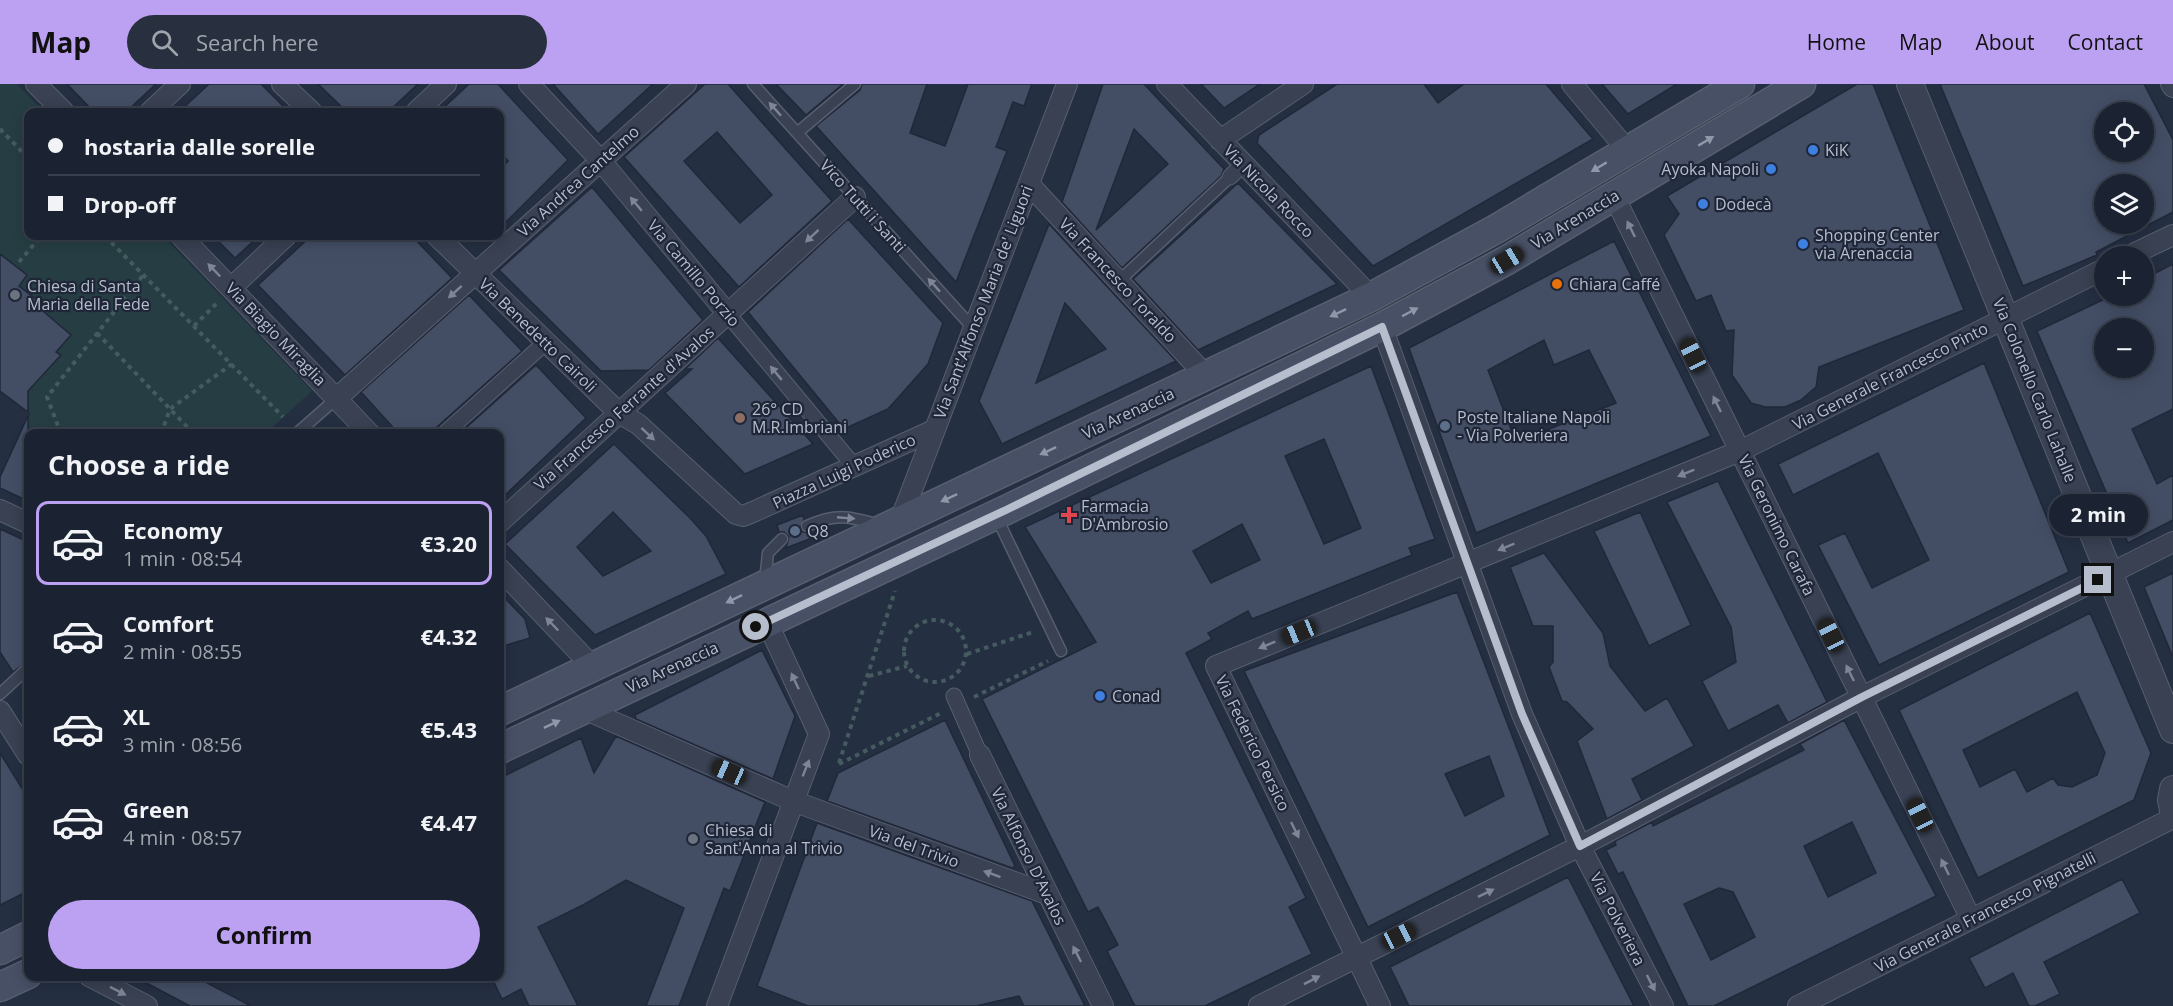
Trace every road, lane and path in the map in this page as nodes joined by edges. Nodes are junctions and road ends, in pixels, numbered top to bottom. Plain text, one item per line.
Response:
1 (36, 84) edge
2 (180, 84) edge
3 (282, 84) edge
4 (446, 84) edge
5 (529, 84) edge
6 (686, 84) edge
7 (753, 84) edge
8 (855, 84) edge
9 (1067, 84) edge
10 (1167, 84) edge
11 (1303, 84) edge
12 (1572, 84) edge
13 (1740, 84) edge
14 (1801, 84) edge
15 (1910, 84) edge
16 (60, 108) edge
17 (154, 108) edge
18 (308, 108) edge
19 (420, 108) edge
20 (0, 129) edge
21 (797, 133) junction
22 (1220, 140) junction
23 (1627, 150) junction
24 (24, 154) edge
25 (601, 161) junction
26 (1237, 170) junction
27 (1029, 184) junction
28 (1614, 196) junction
29 (855, 197) junction
30 (2173, 235) edge
31 (38, 240) edge
32 (109, 240) edge
33 (185, 240) edge
34 (282, 240) edge
35 (441, 240) edge
36 (2150, 246) edge
37 (19, 262) dead end
38 (476, 273) junction
39 (144, 274) junction
40 (2094, 274) edge
41 (1119, 281) junction
42 (231, 288) junction
43 (1371, 297) junction
44 (727, 314) junction
45 (2005, 318) junction
46 (194, 326) junction
47 (1382, 327) junction
48 (973, 328) junction
49 (97, 333) junction
50 (546, 342) junction
51 (232, 364) junction
52 (1206, 376) junction
53 (337, 398) junction
54 (170, 409) junction
55 (619, 413) junction
56 (283, 417) dead end
57 (60, 429) edge
58 (163, 429) edge
59 (189, 429) edge
60 (302, 429) edge
61 (365, 429) edge
62 (450, 429) edge
63 (934, 430) junction
64 (892, 449) junction
65 (1740, 451) junction
66 (854, 466) junction
67 (918, 474) junction
68 (0, 510) edge
69 (753, 512) joint
70 (995, 515) junction
71 (504, 518) edge
72 (24, 521) edge
73 (893, 524) junction
74 (807, 526) dead end
75 (782, 539) dead end
76 (2173, 542) edge
77 (1467, 563) junction
78 (504, 573) edge
79 (2109, 574) junction
80 (765, 584) junction
81 (897, 587) dead end
82 (767, 621) junction
83 (1036, 631) dead end
84 (1061, 651) dead end
85 (967, 654) junction
86 (592, 666) junction
87 (907, 666) junction
88 (24, 672) edge
89 (869, 676) junction
90 (0, 694) edge
91 (1862, 697) junction
92 (955, 701) dead end
93 (504, 709) edge
94 (584, 709) junction
95 (0, 711) edge
96 (2173, 730) edge
97 (504, 747) edge
98 (24, 749) edge
99 (980, 755) joint
100 (839, 764) dead end
101 (2173, 789) edge
102 (793, 801) junction
103 (2173, 810) edge
104 (2173, 818) edge
105 (1580, 846) junction
106 (1047, 894) junction
107 (1971, 919) junction
108 (24, 938) edge
109 (0, 950) edge
110 (1357, 957) junction
111 (24, 976) edge
112 (99, 981) edge
113 (0, 987) edge
114 (147, 1006) edge
115 (717, 1006) edge
116 (1103, 1006) edge
117 (1259, 1006) edge
118 (1380, 1006) edge
119 (1662, 1006) edge
120 (1798, 1006) edge

1 - 16 street
2 - 17 street
3 - 18 street
4 - 19 street
5 - 25 street, Via Camillo Porzio
6 - 25 street, Via Andrea Cantelmo
21 -> 7 lane, Vico Tutti i Santi
8 - 21 lane
9 - 27 street, Via Sant'Alfonso Maria de' Liguori
10 - 22 street, Via Nicola Rocco
11 - 22 street
12 - 23 street
13 - 23 main road, Via Arenaccia
28 -> 14 main road, Via Arenaccia
15 - 45 street, Via Colonello Carlo Lahalle
20 - 24 path
21 - 29 lane, Vico Tutti i Santi
22 - 26 street, Via Nicola Rocco
23 -> 43 main road, Via Arenaccia
25 - 38 street, Via Andrea Cantelmo
44 -> 25 street, Via Camillo Porzio
26 - 41 lane
26 - 43 street, Via Nicola Rocco
27 - 41 street, Via Francesco Toraldo
27 - 48 street, Via Sant'Alfonso Maria de' Liguori
47 -> 28 main road, Via Arenaccia
65 -> 28 street, Via Geronimo Carafa
29 -> 44 street, Via Francesco Ferrante d'Avalos
48 -> 29 lane, Vico Tutti i Santi
30 - 36 street
31 - 37 path
32 - 39 path
42 -> 33 street, Via Biagio Miraglia
34 - 42 street
35 - 38 street, Via Benedetto Cairoli
38 - 50 street, Via Benedetto Cairoli
38 -> 53 street, Via Andrea Cantelmo
39 - 46 path
39 - 49 path
40 - 45 street, Via Generale Francesco Pinto
41 - 52 street, Via Francesco Toraldo
42 - 46 path
42 - 53 street, Via Biagio Miraglia
43 -> 52 main road, Via Arenaccia
44 - 55 street, Via Francesco Ferrante d'Avalos
66 -> 44 street, Via Camillo Porzio
45 - 65 street, Via Generale Francesco Pinto
45 - 79 street, Via Colonello Carlo Lahalle
46 - 51 path
47 - 70 main road, Via Arenaccia
47 - 77 street, Via Polveriera
48 - 63 street, Via Sant'Alfonso Maria de' Liguori
49 - 54 path
49 - 57 path
50 - 55 street, Via Benedetto Cairoli
50 - 62 street
51 - 54 path
51 - 56 path
52 -> 73 main road, Via Arenaccia
53 - 60 lane
53 - 61 street, Via Biagio Miraglia
54 - 58 path
54 - 59 path
55 -> 69 street, Via Benedetto Cairoli
55 - 71 street, Via Francesco Ferrante d'Avalos
63 - 64 street, Piazza Luigi Poderico
63 - 67 street, Via Sant'Alfonso Maria de' Liguori
64 - 66 street, Piazza Luigi Poderico
64 - 67 street
65 -> 77 street, Via Federico Persico
91 -> 65 street, Via Geronimo Carafa
66 - 69 street, Piazza Luigi Poderico
67 - 73 street, Via Sant'Alfonso Maria de' Liguori
68 - 72 street
70 - 82 main road, Via Arenaccia
70 - 84 lane
74 -> 73 lane
73 - 80 main road, Via Arenaccia
75 - 80 lane
76 - 79 street
77 - 105 street, Via Polveriera
77 -> 110 street, Via Federico Persico
86 -> 78 street
79 - 91 street
79 - 96 street, Via Colonello Carlo Lahalle
80 -> 86 main road, Via Arenaccia
81 - 89 path
82 - 94 main road, Via Arenaccia
102 -> 82 street
83 - 85 path
85 - 87 path
85 - 87 path
86 - 93 main road, Via Arenaccia
87 - 89 path
88 - 90 lane
89 - 100 path
91 - 105 street
107 -> 91 street, Via Geronimo Carafa
92 - 99 street, Via Alfonso D'Avalos
97 -> 94 main road, Via Arenaccia
94 - 102 street, Via del Trivio
95 - 98 street
99 - 106 street, Via Alfonso D'Avalos
101 - 103 street
106 -> 102 street, Via del Trivio
102 - 115 street
104 - 107 street, Via Generale Francesco Pignatelli
110 -> 105 street
105 -> 119 street, Via Polveriera
116 -> 106 street, Via Alfonso D'Avalos
107 - 120 street, Via Generale Francesco Pignatelli
108 - 109 main road
117 -> 110 street
110 - 118 street, Via Federico Persico
111 - 113 main road
112 -> 114 street

